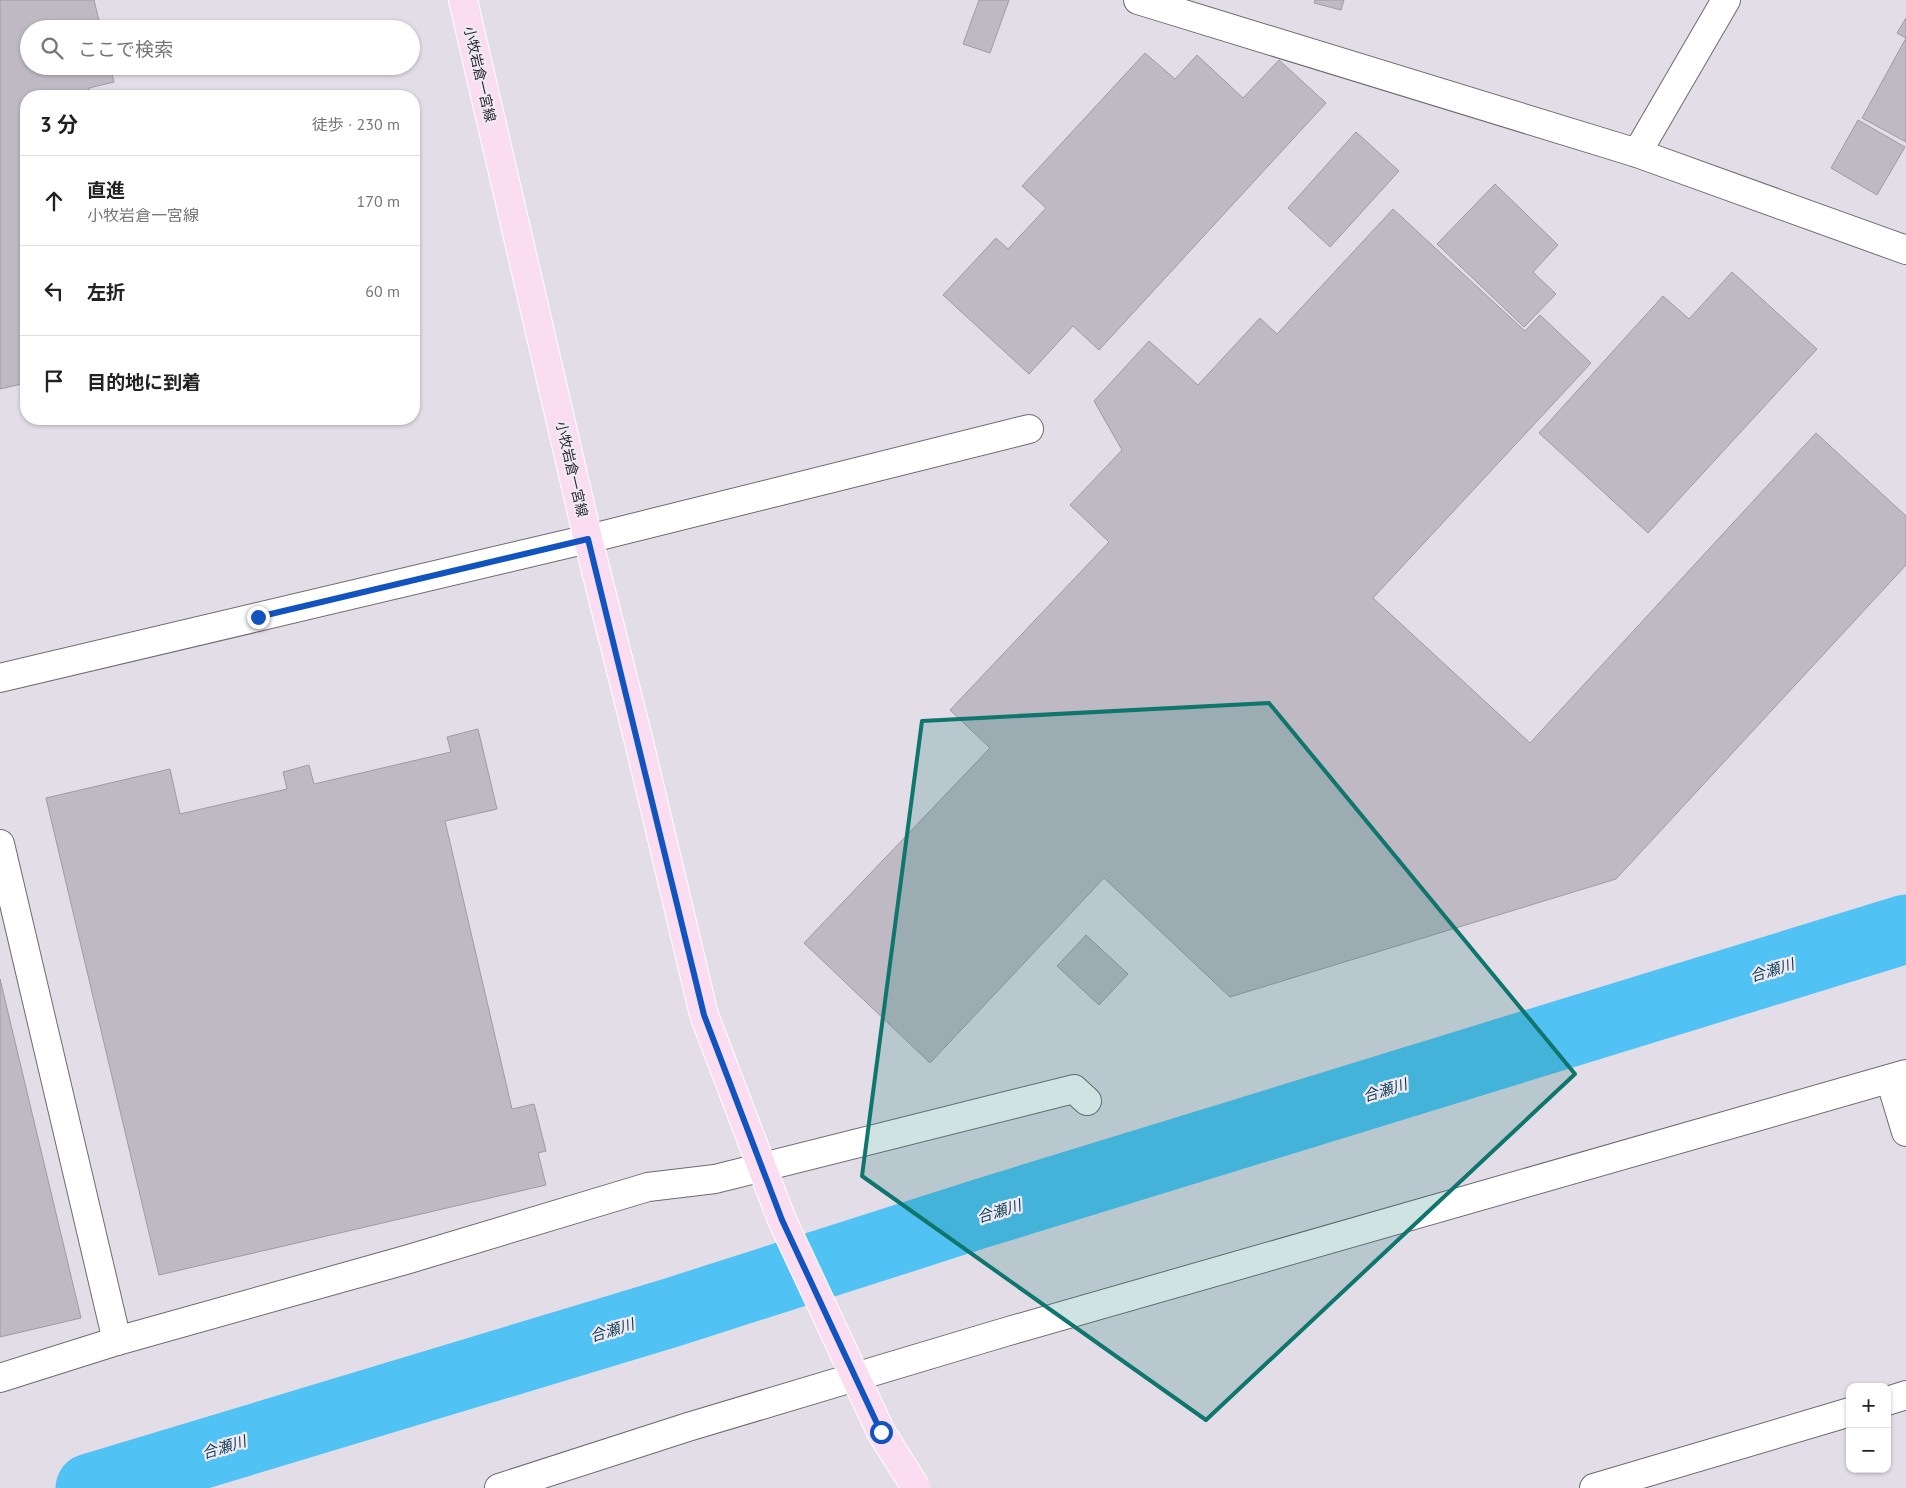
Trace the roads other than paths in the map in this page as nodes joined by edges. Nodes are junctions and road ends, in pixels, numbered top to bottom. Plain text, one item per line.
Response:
1 (463, 0) edge
2 (1138, 0) edge
3 (1726, 0) edge
4 (1637, 153) junction
5 (1906, 250) edge
6 (1029, 430) dead end
7 (588, 539) junction
8 (0, 678) edge
9 (0, 844) edge
10 (1898, 1076) edge
11 (1087, 1101) dead end
12 (1906, 1132) edge
13 (117, 1342) junction
14 (0, 1378) edge
15 (1906, 1395) edge
16 (1891, 1400) edge
17 (1846, 1413) edge
18 (499, 1488) edge
19 (916, 1488) edge
20 (1594, 1488) edge

1 - 7 main road, 小牧岩倉一宮線
2 - 4 street
3 - 4 street
4 - 5 street
6 - 7 street
7 - 8 street
7 - 19 main road, 小牧岩倉一宮線, bridge
9 - 13 street
10 - 12 street
10 - 18 street
11 - 13 street
13 - 14 street
15 - 16 street
17 - 20 street

